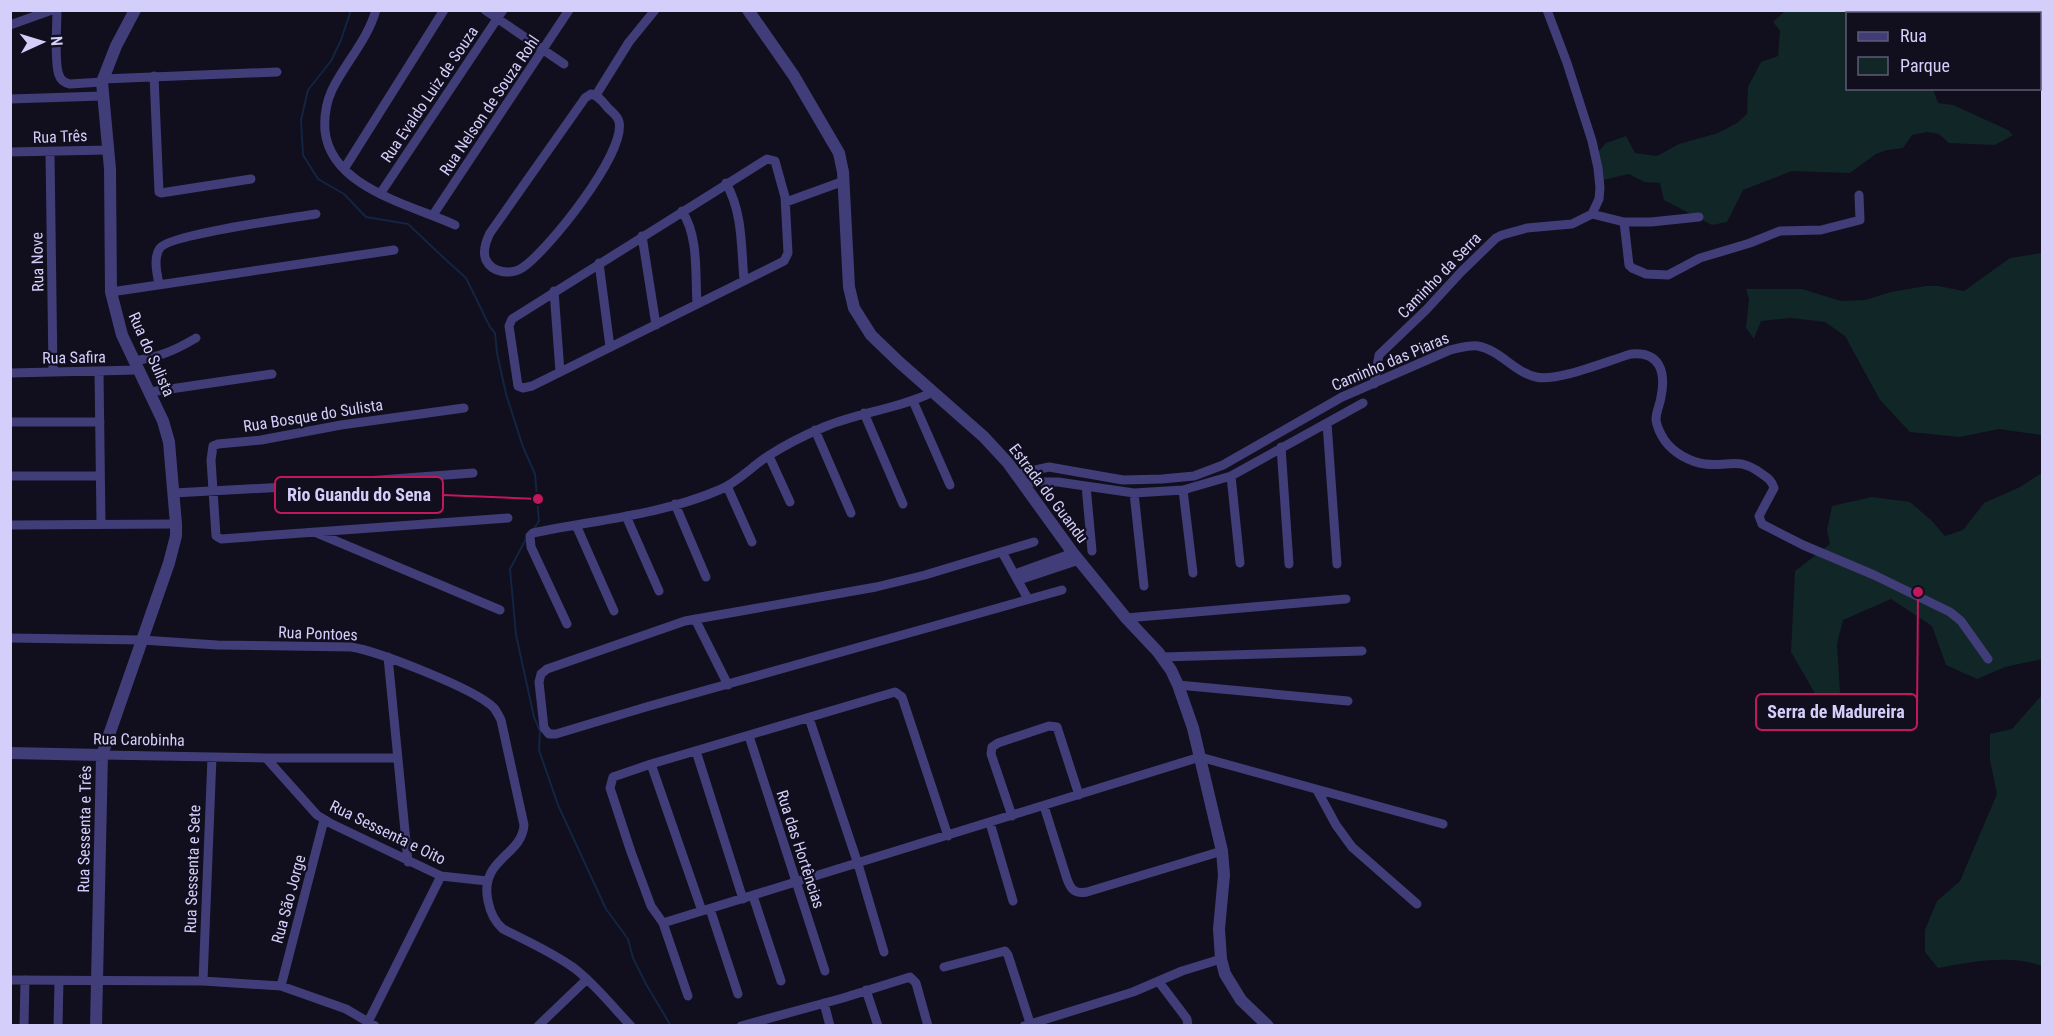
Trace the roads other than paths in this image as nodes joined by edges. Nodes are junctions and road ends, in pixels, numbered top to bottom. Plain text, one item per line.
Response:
1 (51, 10) edge
2 (57, 10) edge
3 (135, 10) edge
4 (375, 10) edge
5 (444, 10) edge
6 (485, 10) edge
7 (503, 10) edge
8 (569, 10) edge
9 (655, 10) edge
10 (748, 10) edge
11 (1547, 10) edge
12 (497, 20) junction
13 (10, 26) edge
14 (544, 50) junction
15 (564, 64) dead end
16 (277, 72) dead end
17 (154, 76) junction
18 (102, 80) junction
19 (596, 95) junction
20 (102, 96) junction
21 (10, 99) edge
22 (109, 150) junction
23 (10, 152) edge
24 (50, 152) junction
25 (344, 169) junction
26 (251, 180) dead end
27 (844, 181) junction
28 (726, 183) junction
29 (380, 194) junction
30 (1859, 195) dead end
31 (786, 202) junction
32 (682, 211) junction
33 (316, 214) dead end
34 (1592, 214) junction
35 (433, 215) junction
36 (1699, 217) dead end
37 (1624, 222) junction
38 (455, 225) dead end
39 (642, 236) junction
40 (394, 250) dead end
41 (599, 263) junction
42 (744, 280) junction
43 (159, 284) junction
44 (554, 291) junction
45 (111, 292) junction
46 (697, 304) junction
47 (656, 325) junction
48 (196, 338) dead end
49 (610, 347) junction
50 (136, 366) junction
51 (99, 371) junction
52 (53, 372) junction
53 (560, 372) junction
54 (10, 373) edge
55 (272, 374) dead end
56 (1374, 384) junction
57 (150, 392) junction
58 (933, 392) junction
59 (913, 400) junction
60 (1363, 404) dead end
61 (464, 408) dead end
62 (864, 413) junction
63 (10, 422) edge
64 (100, 422) junction
65 (1327, 423) junction
66 (815, 430) junction
67 (1281, 447) junction
68 (769, 456) junction
69 (473, 473) dead end
70 (10, 476) edge
71 (100, 476) junction
72 (1231, 476) junction
73 (1019, 478) junction
74 (950, 485) dead end
75 (727, 486) junction
76 (1086, 486) junction
77 (1183, 490) junction
78 (213, 492) junction
79 (174, 493) junction
80 (1134, 493) junction
81 (790, 502) dead end
82 (675, 504) junction
83 (903, 504) dead end
84 (851, 513) dead end
85 (626, 516) junction
86 (508, 518) dead end
87 (101, 523) junction
88 (176, 524) junction
89 (10, 525) edge
90 (576, 525) junction
91 (314, 532) junction
92 (752, 542) dead end
93 (1034, 542) dead end
94 (1092, 551) dead end
95 (1002, 552) junction
96 (1076, 556) junction
97 (1240, 563) dead end
98 (1289, 564) dead end
99 (1337, 564) dead end
100 (1193, 573) dead end
101 (706, 577) dead end
102 (1017, 577) junction
103 (1144, 586) dead end
104 (1062, 590) dead end
105 (659, 591) dead end
106 (1028, 599) junction
107 (1346, 599) dead end
108 (500, 610) dead end
109 (614, 611) dead end
110 (1126, 618) junction
111 (695, 619) junction
112 (567, 624) dead end
113 (10, 638) edge
114 (142, 640) junction
115 (1362, 651) dead end
116 (388, 657) junction
117 (1162, 657) junction
118 (1988, 659) dead end
119 (728, 685) junction
120 (1178, 685) junction
121 (1348, 701) dead end
122 (809, 718) junction
123 (749, 736) junction
124 (696, 751) junction
125 (10, 753) edge
126 (102, 754) junction
127 (212, 757) junction
128 (1200, 757) junction
129 (266, 758) junction
130 (398, 758) junction
131 (651, 764) junction
132 (1317, 790) junction
133 (1080, 795) junction
134 (1044, 806) junction
135 (1012, 816) junction
136 (324, 820) junction
137 (990, 823) junction
138 (1443, 824) dead end
139 (948, 836) junction
140 (1222, 851) junction
141 (408, 862) junction
142 (858, 864) junction
143 (441, 876) junction
144 (487, 881) junction
145 (796, 883) junction
146 (748, 897) junction
147 (1013, 901) dead end
148 (1417, 904) dead end
149 (706, 910) junction
150 (663, 923) junction
151 (884, 952) dead end
152 (1221, 959) junction
153 (944, 968) dead end
154 (825, 971) dead end
155 (587, 979) junction
156 (10, 980) edge
157 (25, 980) junction
158 (59, 981) junction
159 (203, 981) junction
160 (781, 981) dead end
161 (98, 982) junction
162 (1159, 982) junction
163 (281, 986) junction
164 (866, 990) junction
165 (738, 994) dead end
166 (688, 996) dead end
167 (824, 1003) junction
168 (779, 1015) junction
169 (370, 1024) edge
170 (1028, 1025) edge
171 (24, 1026) edge
172 (58, 1026) edge
173 (96, 1026) edge
174 (538, 1026) edge
175 (631, 1026) edge
176 (741, 1026) edge
177 (783, 1026) edge
178 (830, 1026) edge
179 (878, 1026) edge
180 (928, 1026) edge
181 (1188, 1026) edge
182 (1268, 1026) edge

1 - 13 street
2 - 18 street
3 - 18 street, Rua do Sulista
4 - 25 street
5 - 25 street
6 - 12 street
7 - 12 street, Rua Evaldo Luiz de Souza
8 - 14 street, Rua Nelson de Souza Rohl
9 - 19 street
10 - 27 street, Estrada do Guandu
11 - 34 street
12 - 14 street
12 - 29 street, Rua Evaldo Luiz de Souza
14 - 15 street
14 - 35 street, Rua Nelson de Souza Rohl
16 - 17 street
17 - 18 street
17 - 26 street
18 - 20 street, Rua do Sulista
19 - 19 street
20 - 21 street
20 - 22 street, Rua do Sulista
22 - 24 street, Rua Três
22 - 45 street, Rua do Sulista
23 - 24 street, Rua Três
24 - 52 street, Rua Nove
25 - 29 street
27 - 31 street
27 - 58 street, Estrada do Guandu
28 - 31 street
28 - 32 street
28 - 42 street
29 - 35 street
30 - 37 street
31 - 42 street
32 - 39 street
32 - 46 street
33 - 43 street
34 - 37 street
34 - 56 street, Caminho da Serra
35 - 38 street
36 - 37 street
39 - 41 street
39 - 47 street
40 - 43 street
41 - 44 street
41 - 49 street
42 - 46 street
43 - 45 street
44 - 53 street
44 - 53 street
45 - 50 street, Rua do Sulista
46 - 47 street
47 - 49 street
48 - 50 street, Rua Safira
49 - 53 street
50 - 51 street, Rua Safira
50 - 57 street, Rua do Sulista
51 - 52 street, Rua Safira
51 - 64 street
52 - 54 street, Rua Safira
55 - 57 street
56 - 73 street, Caminho das Piaras
56 - 118 street, Caminho das Piaras
57 - 79 street, Rua do Sulista
58 - 59 street
58 - 73 street, Estrada do Guandu
59 - 62 street
59 - 74 street
60 - 65 street
61 - 78 street, Rua Bosque do Sulista
62 - 66 street
62 - 83 street
63 - 64 street
64 - 71 street
65 - 67 street
65 - 99 street
66 - 68 street
66 - 84 street
67 - 72 street
67 - 98 street
68 - 75 street
68 - 81 street
69 - 78 street
70 - 71 street
71 - 87 street
72 - 77 street
72 - 97 street
73 - 76 street
73 - 96 street, Estrada do Guandu
75 - 82 street
75 - 92 street
76 - 80 street
76 - 94 street
77 - 80 street
77 - 100 street
78 - 79 street
78 - 91 street
79 - 88 street, Rua do Sulista
80 - 103 street
82 - 85 street
82 - 101 street
85 - 90 street
85 - 105 street
86 - 91 street
87 - 88 street
87 - 89 street
88 - 114 street, Rua do Sulista
90 - 109 street
90 - 112 street
91 - 108 street
93 - 95 street
95 - 102 street
95 - 111 street
96 - 102 street
96 - 110 street, Estrada do Guandu
102 - 106 street
104 - 106 street
106 - 119 street
107 - 110 street
110 - 117 street, Estrada do Guandu
111 - 119 street
111 - 119 street
113 - 114 street, Rua Pontoes
114 - 116 street, Rua Pontoes
114 - 126 street, Rua Sessenta e Três
115 - 117 street
116 - 130 street
116 - 144 street, Rua Pontoes
117 - 120 street, Estrada do Guandu
120 - 121 street
120 - 128 street, Estrada do Guandu
122 - 123 street
122 - 139 street
122 - 142 street
123 - 124 street
123 - 145 street, Rua das Hortências
124 - 131 street
124 - 146 street
125 - 126 street, Rua Carobinha
126 - 127 street, Rua Carobinha
126 - 161 street, Rua Sessenta e Três
127 - 129 street, Rua Carobinha
127 - 159 street, Rua Sessenta e Sete
128 - 132 street
128 - 133 street
128 - 140 street, Estrada do Guandu
129 - 130 street, Rua Carobinha
129 - 136 street, Rua Sessenta e Oito
130 - 141 street
131 - 149 street
131 - 150 street
132 - 138 street
132 - 148 street
133 - 134 street
133 - 135 street
134 - 135 street
134 - 140 street
135 - 137 street
136 - 141 street, Rua Sessenta e Oito
136 - 163 street, Rua São Jorge
137 - 139 street
137 - 147 street
139 - 142 street
140 - 152 street, Estrada do Guandu
141 - 143 street, Rua Sessenta e Oito
142 - 145 street
142 - 151 street
143 - 144 street, Rua Sessenta e Oito
143 - 169 street
144 - 155 street
145 - 146 street
145 - 154 street, Rua das Hortências
146 - 149 street
146 - 160 street
149 - 150 street
149 - 165 street
150 - 166 street
152 - 162 street
152 - 182 street, Estrada do Guandu
153 - 170 street
155 - 174 street
155 - 175 street
156 - 157 street
157 - 158 street
157 - 171 street
158 - 161 street
158 - 172 street
159 - 161 street
159 - 163 street
161 - 173 street, Rua Sessenta e Três
162 - 170 street
162 - 181 street
163 - 169 street
164 - 167 street
164 - 179 street
164 - 180 street
167 - 168 street
167 - 178 street
168 - 176 street
168 - 177 street

